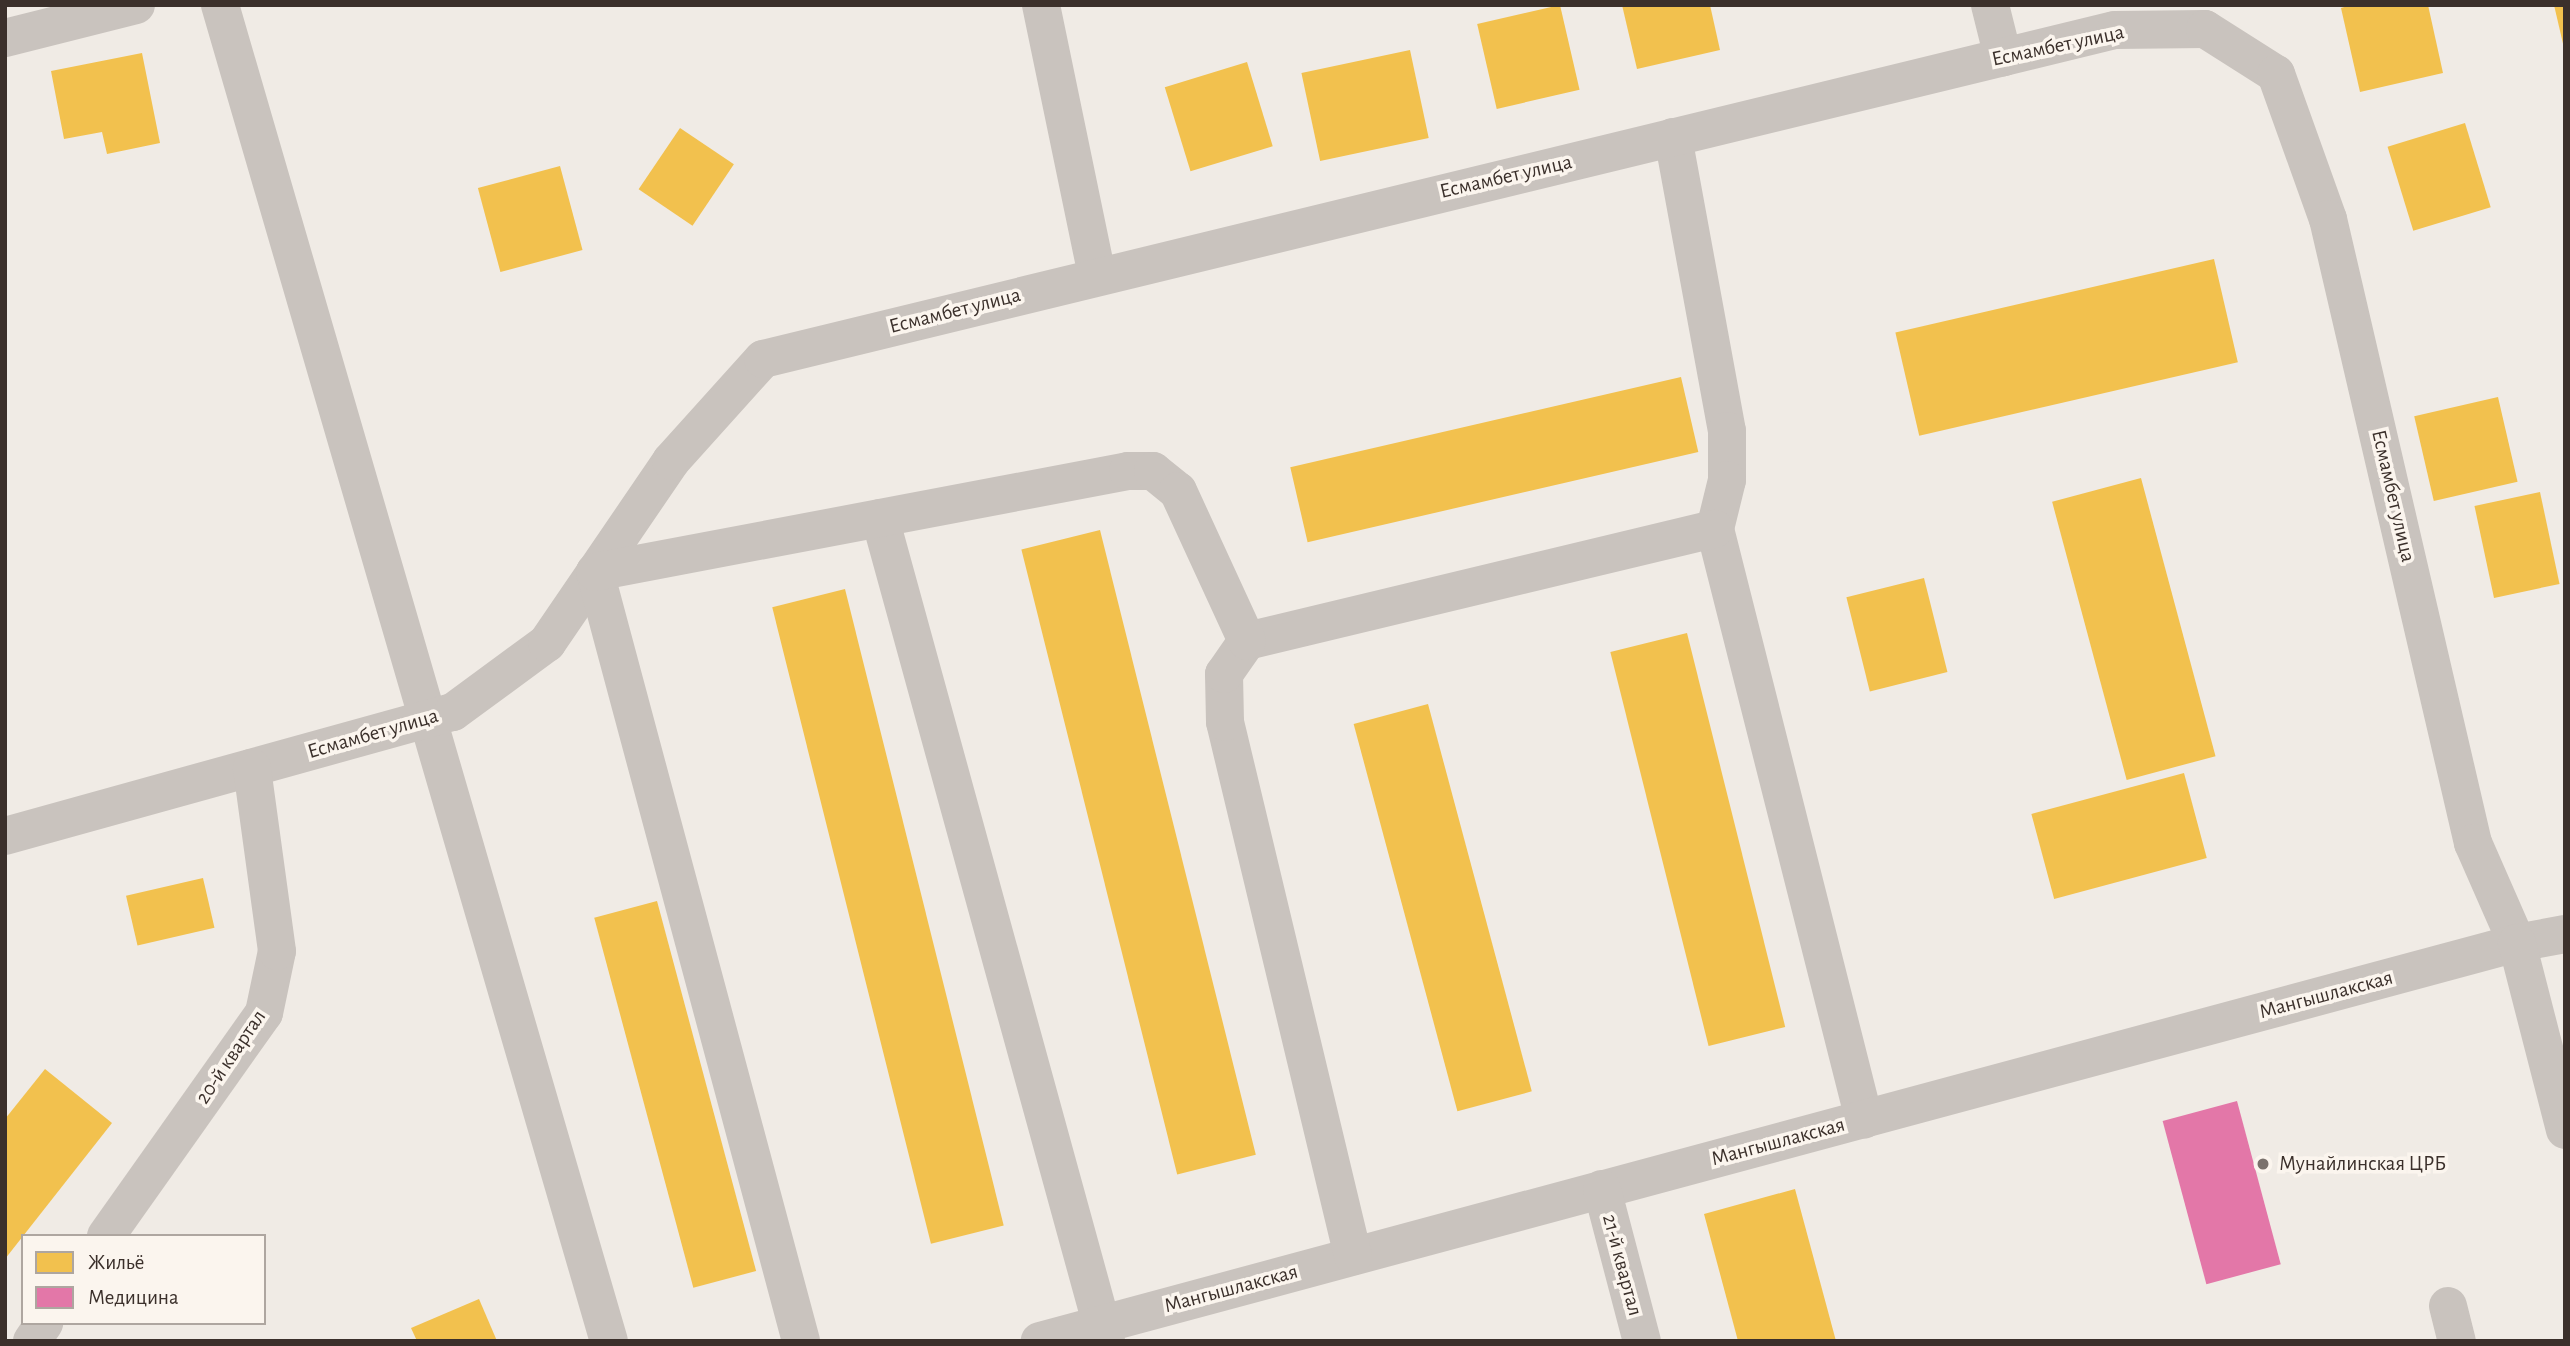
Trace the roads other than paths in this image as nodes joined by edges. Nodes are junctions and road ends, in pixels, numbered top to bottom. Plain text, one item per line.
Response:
1 (136, 5) edge
2 (220, 5) edge
3 (1990, 5) edge
4 (2197, 5) edge
5 (1044, 8) edge
6 (2115, 30) junction
7 (5, 38) edge
8 (2003, 57) junction
9 (1673, 137) junction
10 (1097, 276) junction
11 (880, 518) junction
12 (1715, 529) junction
13 (596, 572) junction
14 (1247, 641) junction
15 (427, 719) junction
16 (252, 768) junction
17 (5, 836) edge
18 (2565, 934) edge
19 (2517, 943) junction
20 (1864, 1119) junction
21 (2565, 1130) edge
22 (1602, 1189) junction
23 (107, 1234) edge
24 (1353, 1256) junction
25 (43, 1325) edge
26 (1104, 1332) edge
27 (32, 1341) edge
28 (609, 1341) edge
29 (800, 1341) edge
30 (1040, 1341) edge
31 (1643, 1341) edge

1 - 7 street
2 - 15 street
3 - 8 street
4 - 6 street
5 - 10 street
6 - 8 street, Есмамбет улица
6 - 19 street, Есмамбет улица
8 - 9 street, Есмамбет улица
9 - 10 street, Есмамбет улица
9 - 12 street
10 - 13 street, Есмамбет улица
11 - 13 street
11 - 14 street
11 - 26 street
12 - 14 street
12 - 20 street
13 - 15 street, Есмамбет улица
13 - 29 street
14 - 24 street
15 - 16 street, Есмамбет улица
15 - 28 street
16 - 17 street, Есмамбет улица
16 - 23 street, 20-й квартал
18 - 19 street, Мангышлакская
19 - 20 street, Мангышлакская
19 - 21 street, Есмамбет улица
20 - 22 street, Мангышлакская
22 - 24 street, Мангышлакская
22 - 31 street, 21-й квартал
24 - 26 street, Мангышлакская
25 - 27 street
26 - 30 street, Мангышлакская

